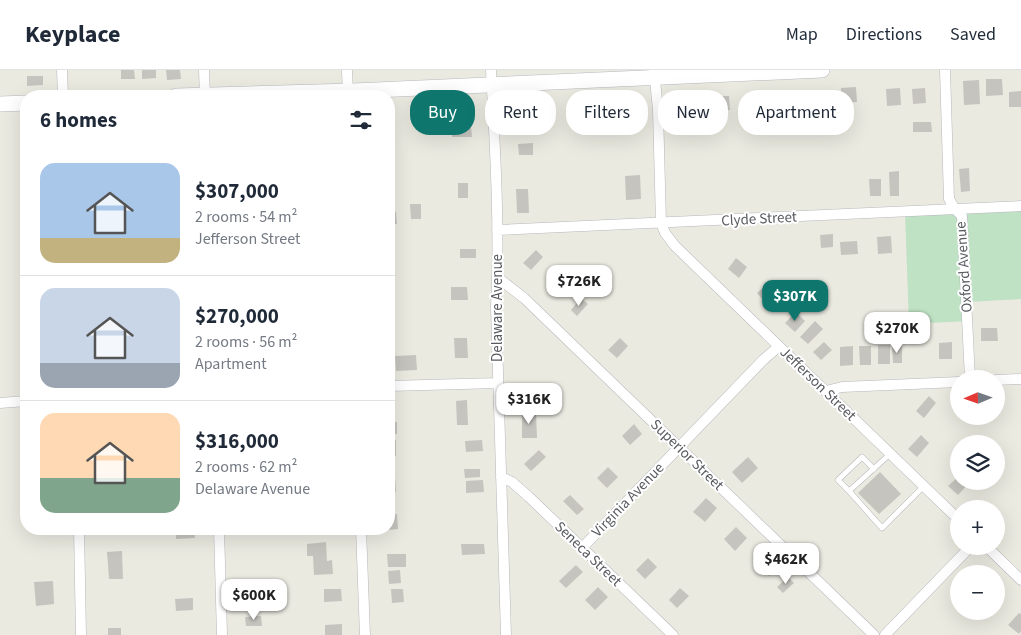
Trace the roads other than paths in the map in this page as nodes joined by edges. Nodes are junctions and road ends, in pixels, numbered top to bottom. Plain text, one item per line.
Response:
1 (62, 70) edge
2 (204, 70) edge
3 (347, 70) edge
4 (822, 70) edge
5 (945, 70) edge
6 (802, 71) edge
7 (654, 74) edge
8 (492, 77) edge
9 (63, 90) edge
10 (205, 90) edge
11 (348, 90) edge
12 (382, 90) edge
13 (20, 103) edge
14 (0, 104) edge
15 (1021, 206) edge
16 (955, 210) junction
17 (661, 223) junction
18 (497, 230) junction
19 (497, 277) junction
20 (778, 347) junction
21 (970, 370) edge
22 (1021, 379) edge
23 (1005, 380) edge
24 (950, 382) edge
25 (498, 383) junction
26 (395, 386) edge
27 (826, 391) junction
28 (20, 402) edge
29 (0, 403) edge
30 (679, 447) junction
31 (890, 454) junction
32 (874, 469) junction
33 (501, 476) junction
34 (924, 486) junction
35 (849, 492) junction
36 (950, 511) edge
37 (78, 535) edge
38 (219, 535) edge
39 (361, 535) edge
40 (583, 547) junction
41 (962, 555) edge
42 (995, 555) edge
43 (1021, 580) edge
44 (81, 635) edge
45 (222, 635) edge
46 (364, 635) edge
47 (506, 635) edge
48 (672, 635) edge
49 (874, 635) edge
50 (885, 635) edge

1 - 9 street
2 - 10 street
3 - 11 street
4 - 6 main road
5 - 16 street, Oxford Avenue
6 - 7 main road
7 - 8 main road
7 - 17 street
8 - 12 main road
8 - 18 street, Delaware Avenue
13 - 14 main road
15 - 16 street, Clyde Street
16 - 17 street, Clyde Street
16 - 21 street, Oxford Avenue
17 - 18 street, Clyde Street
17 - 20 street, Jefferson Street
18 - 19 street, Delaware Avenue
19 - 25 street, Delaware Avenue
19 - 30 street, Superior Street
20 - 27 street, Jefferson Street
20 - 30 street, Virginia Avenue
22 - 23 street
24 - 27 street
25 - 26 street
25 - 33 street, Delaware Avenue
27 - 31 street, Jefferson Street
28 - 29 street
30 - 40 street, Virginia Avenue
30 - 49 street, Superior Street
31 - 32 lane
31 - 34 street, Jefferson Street
32 - 35 lane
32 - 35 lane
33 - 40 street, Seneca Street
33 - 47 street, Delaware Avenue
34 - 35 lane
34 - 36 street, Jefferson Street
37 - 44 street
38 - 45 street
39 - 46 street
40 - 48 street, Seneca Street
41 - 50 street
42 - 43 street

